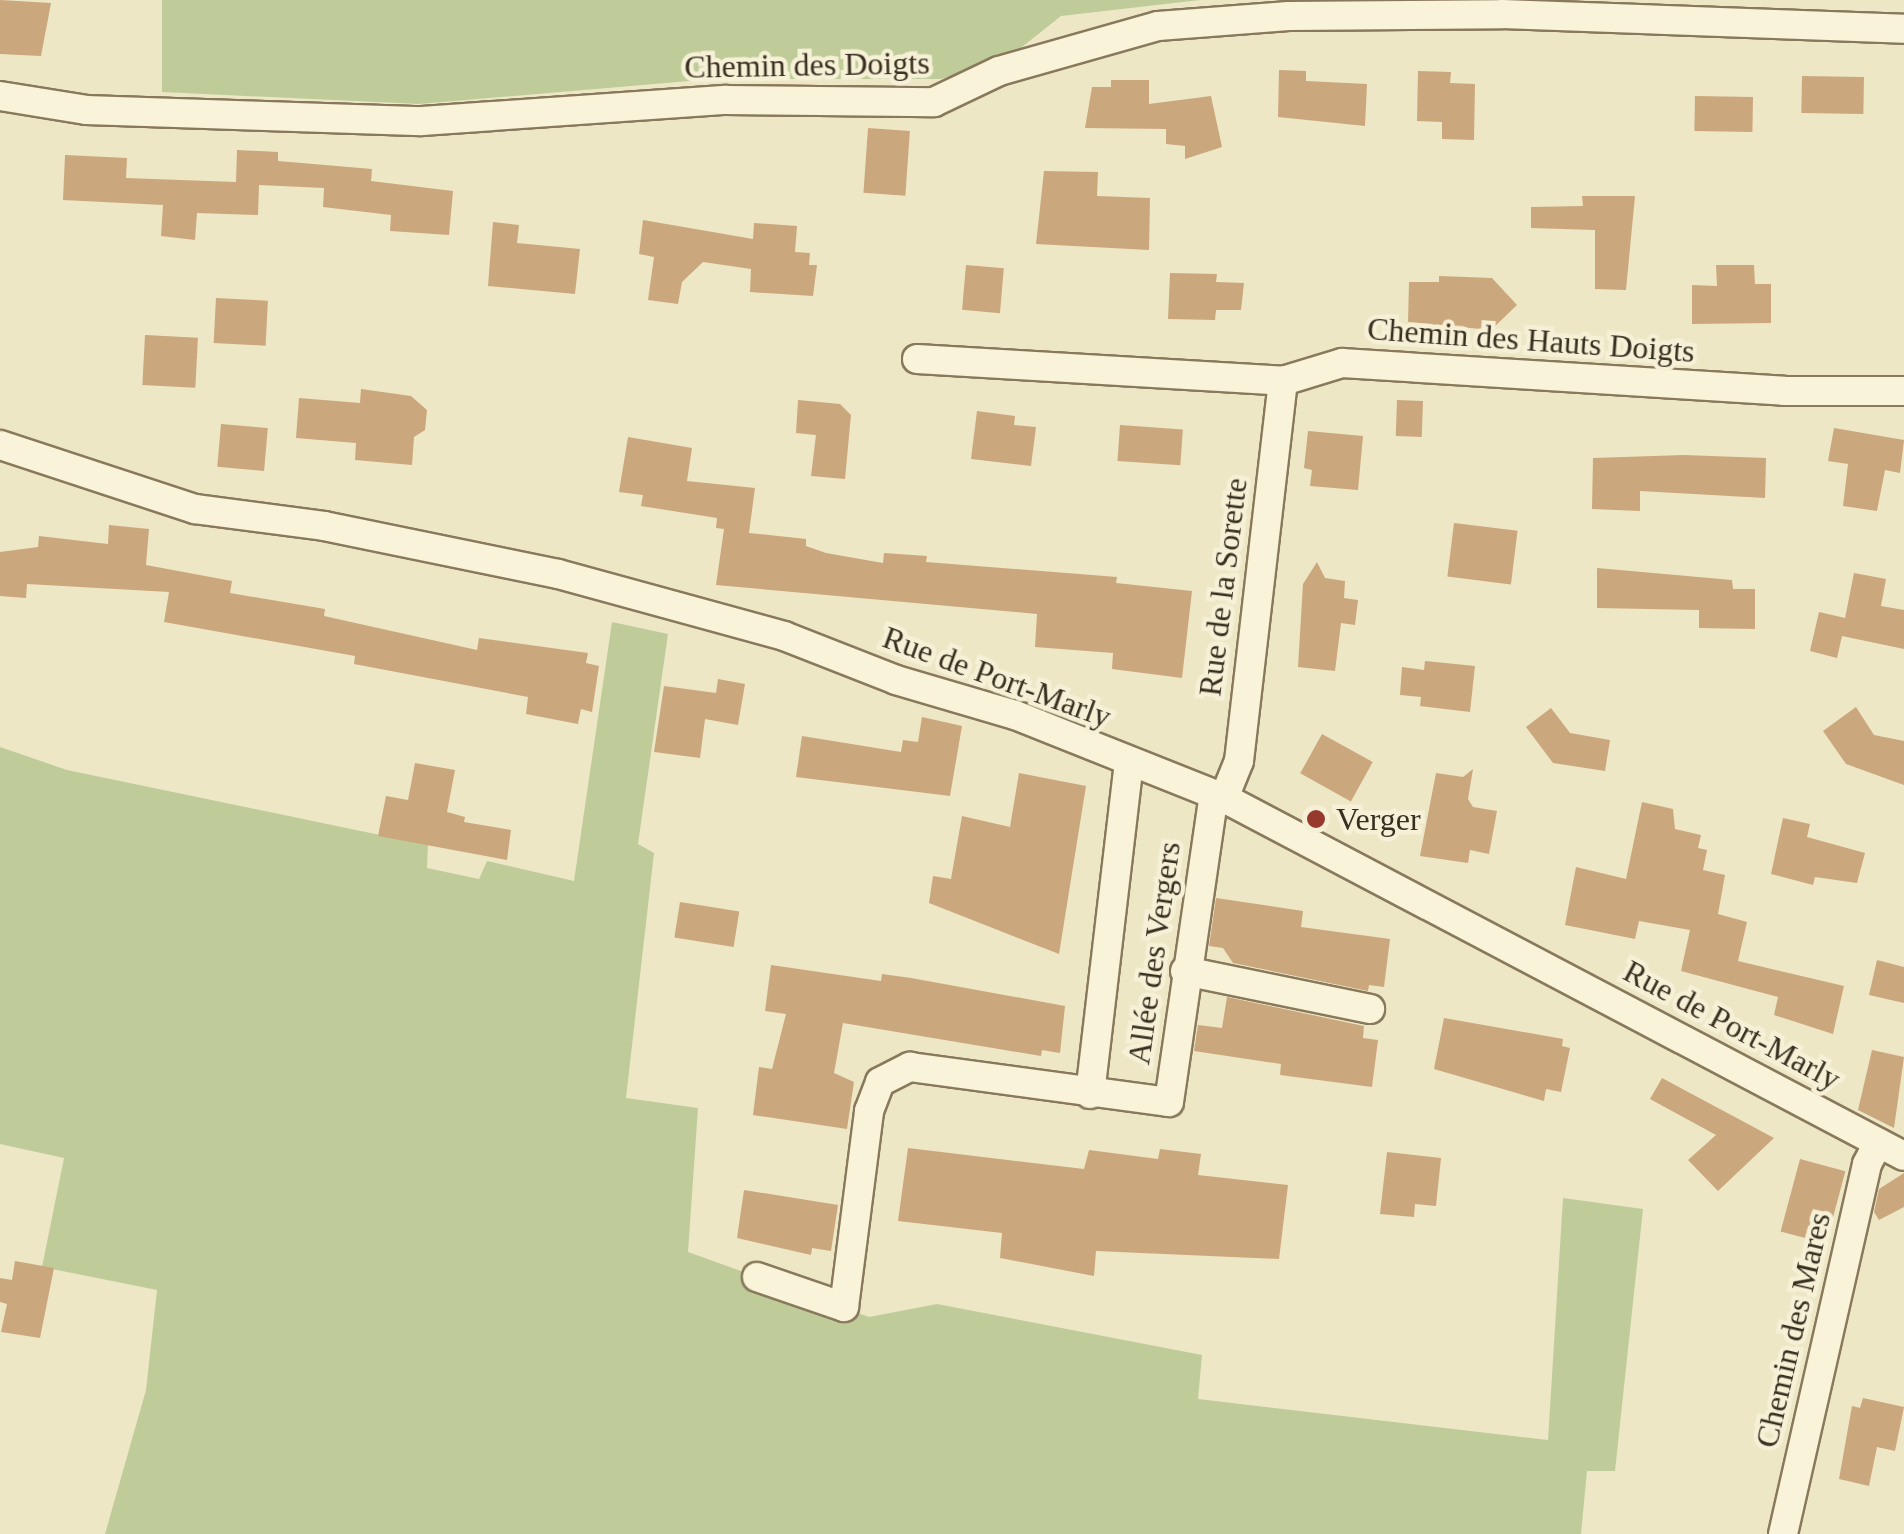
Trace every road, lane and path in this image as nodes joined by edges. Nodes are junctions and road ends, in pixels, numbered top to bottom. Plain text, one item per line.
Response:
1 (1904, 29) edge
2 (0, 96) edge
3 (917, 359) dead end
4 (1282, 381) junction
5 (1904, 391) edge
6 (0, 445) edge
7 (1129, 763) junction
8 (1219, 796) junction
9 (1185, 971) junction
10 (1370, 1009) dead end
11 (1090, 1094) junction
12 (1878, 1143) junction
13 (1904, 1156) edge
14 (758, 1277) dead end
15 (1783, 1534) edge

1 - 2 street, Chemin des Doigts
3 - 4 street, Chemin des Hauts Doigts
4 - 5 street, Chemin des Hauts Doigts
4 - 8 street, Rue de la Sorette
6 - 7 street, Rue de Port-Marly
7 - 8 street, Rue de Port-Marly
7 - 11 street, Allée des Vergers
8 - 9 street, Allée des Vergers
8 - 12 street, Rue de Port-Marly
9 - 10 street
9 - 11 street, Allée des Vergers
11 - 14 street, Allée des Vergers
12 - 13 street, Rue de Port-Marly
12 - 15 street, Chemin des Mares

